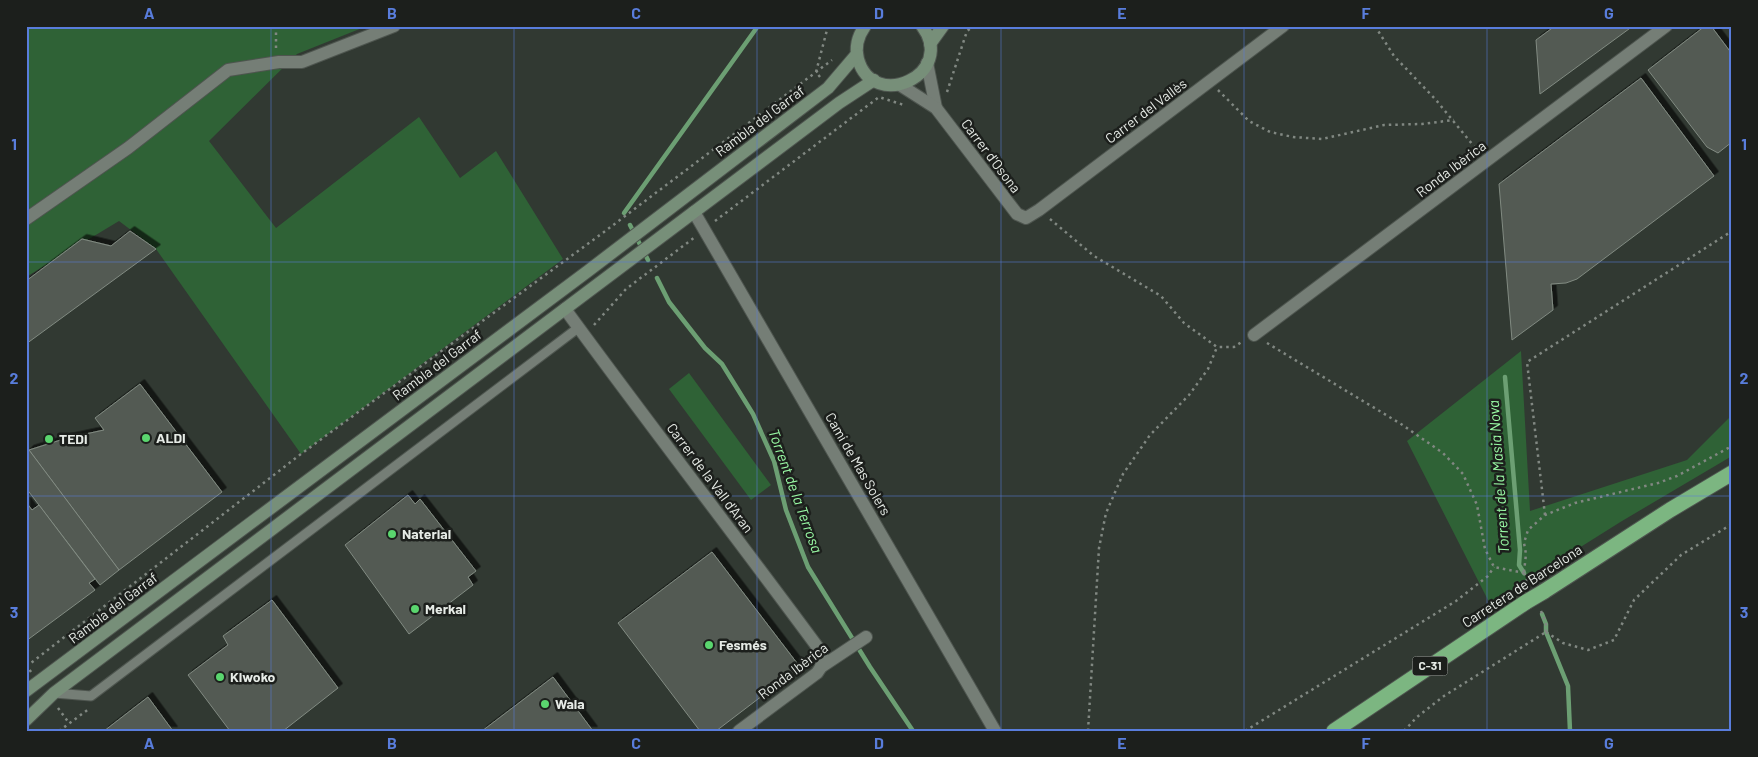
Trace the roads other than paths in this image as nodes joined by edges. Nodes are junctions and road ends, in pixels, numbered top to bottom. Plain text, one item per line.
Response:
1 (394, 26) edge
2 (922, 26) edge
3 (943, 26) edge
4 (1283, 26) edge
5 (1666, 26) edge
6 (864, 27) edge
7 (930, 44) junction
8 (858, 54) junction
9 (927, 63) junction
10 (874, 80) junction
11 (900, 85) junction
12 (936, 108) junction
13 (694, 212) junction
14 (1026, 218) joint
15 (26, 219) edge
16 (565, 309) junction
17 (578, 328) junction
18 (1254, 335) road end
19 (1732, 473) edge
20 (866, 637) dead end
21 (821, 667) junction
22 (26, 691) edge
23 (54, 693) junction
24 (26, 720) edge
25 (739, 731) edge
26 (995, 731) edge
27 (1334, 731) edge

1 - 15 street
2 - 7 street
3 - 7 street
4 - 14 street, Carrer del Vallès
5 - 18 street, Ronda Ibèrica
6 - 8 street
7 - 9 street
8 - 10 street
8 - 22 street, Rambla del Garraf
9 - 11 street
9 - 12 street, Carrer d'Osona
10 - 11 street
10 - 13 street
11 - 12 street, Carrer d'Osona
12 - 14 street, Carrer d'Osona
13 - 16 street
13 - 26 street, Camí de Mas Solers
16 - 17 street, Carrer de la Vall d'Aran
16 - 23 street
17 - 21 street, Carrer de la Vall d'Aran
17 - 23 lane
19 - 27 highway, Carretera de Barcelona / C-31, bridge
20 - 21 street, Ronda Ibèrica
21 - 25 street, Ronda Ibèrica
23 - 24 street

